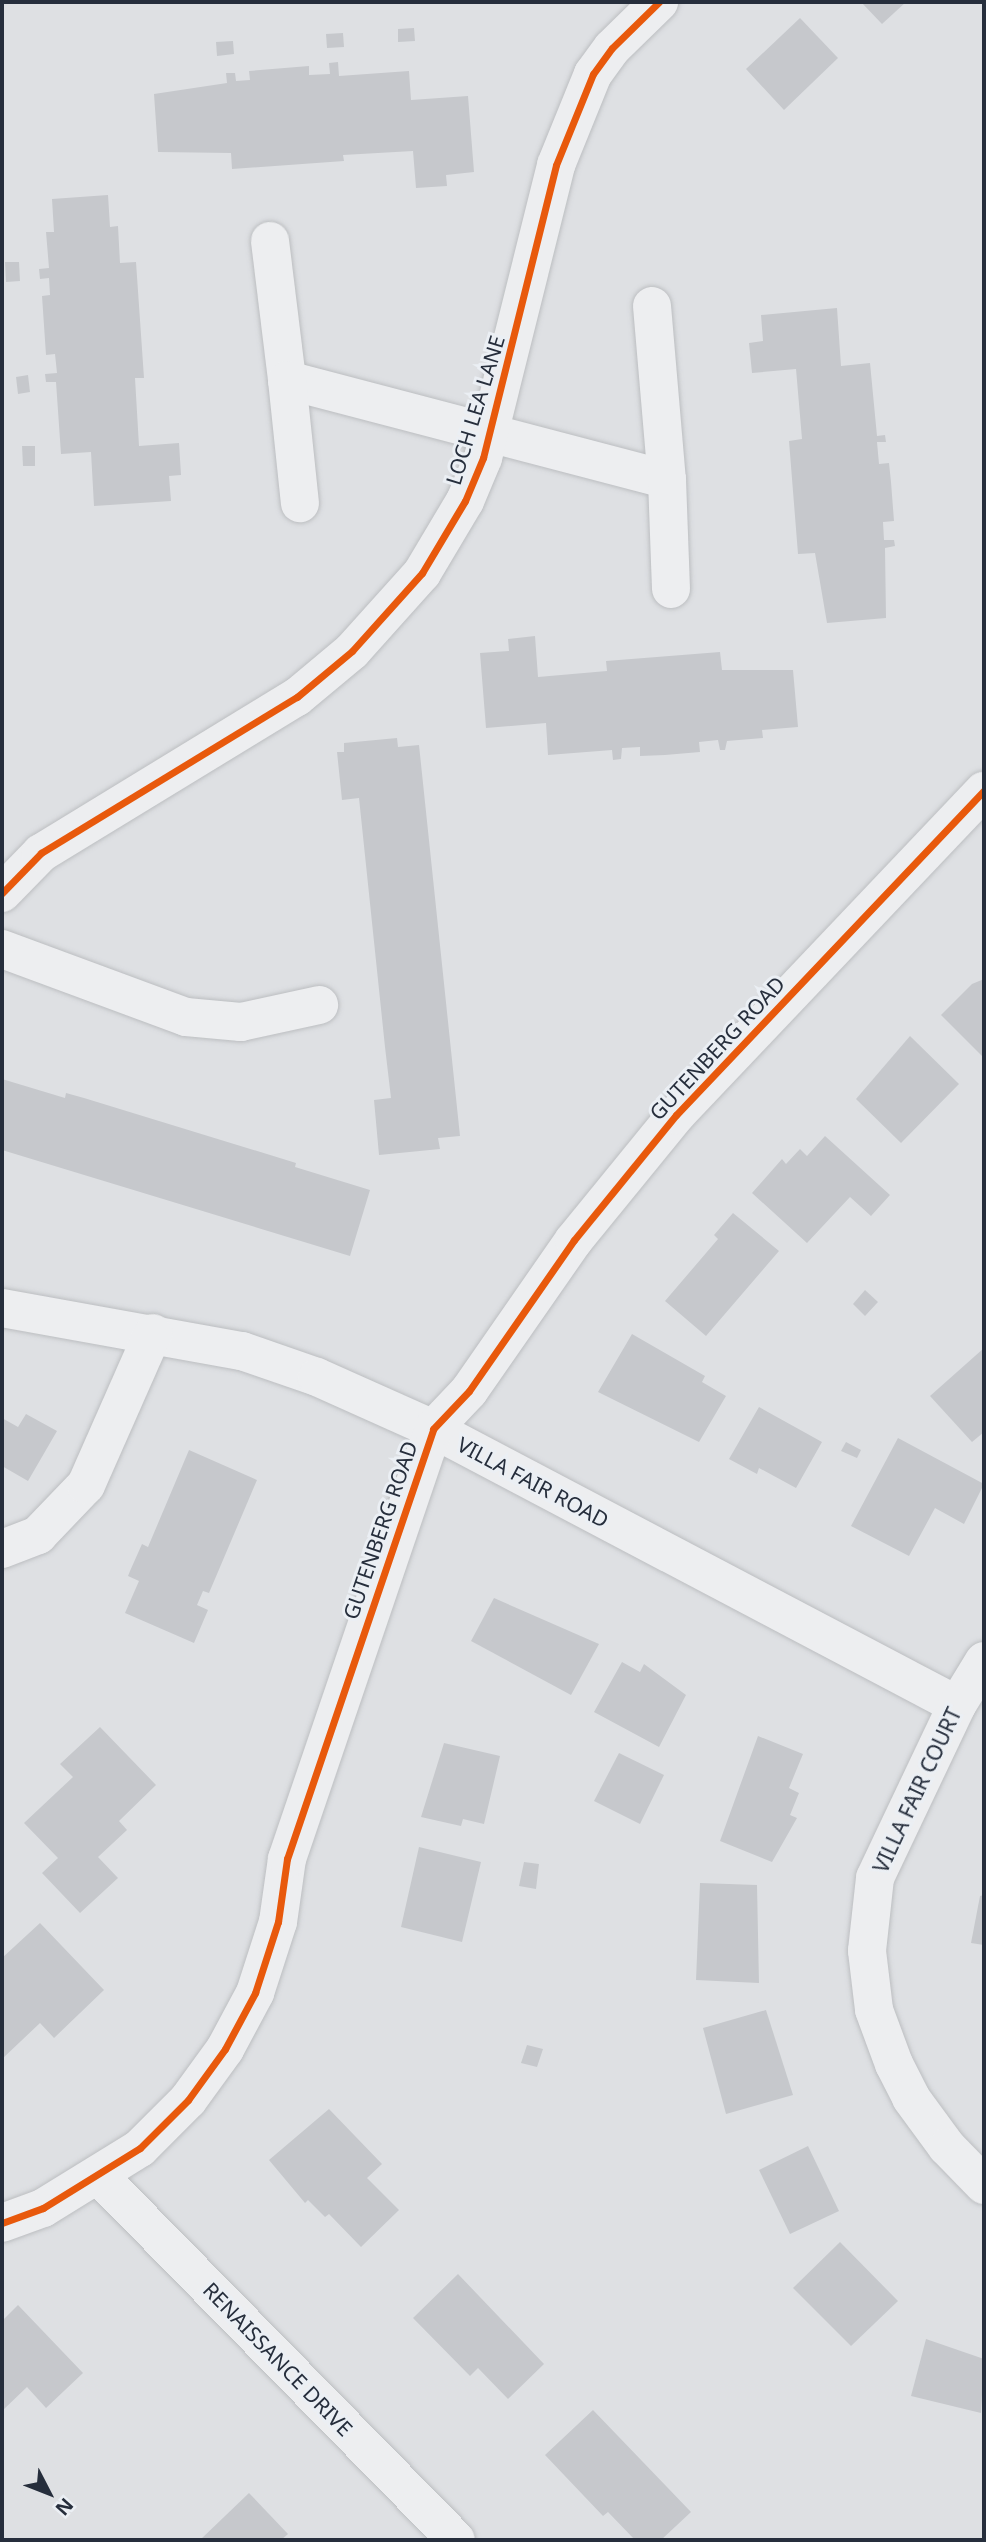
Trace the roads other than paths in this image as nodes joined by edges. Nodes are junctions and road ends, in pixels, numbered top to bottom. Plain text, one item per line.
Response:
1 (659, 2) edge
2 (270, 241) dead end
3 (652, 306) dead end
4 (287, 380) junction
5 (491, 432) junction
6 (667, 480) junction
7 (300, 503) dead end
8 (671, 589) dead end
9 (984, 791) edge
10 (2, 893) edge
11 (2, 949) edge
12 (319, 1005) dead end
13 (2, 1308) edge
14 (153, 1333) junction
15 (433, 1429) junction
16 (2, 1549) edge
17 (984, 1661) edge
18 (957, 1705) junction
19 (100, 2177) junction
20 (984, 2185) edge
21 (2, 2223) edge
22 (456, 2540) edge

1 - 5 street, LOCH LEA LANE
2 - 4 street
3 - 6 street
4 - 5 street
4 - 7 street
5 - 6 street
5 - 10 street, LOCH LEA LANE
6 - 8 street
9 - 15 street, GUTENBERG ROAD
11 - 12 street
13 - 14 street, VILLA FAIR ROAD
14 - 15 street, VILLA FAIR ROAD
14 - 16 street
15 - 18 street, VILLA FAIR ROAD
15 - 19 street, GUTENBERG ROAD
17 - 18 street, VILLA FAIR COURT
18 - 20 street, VILLA FAIR COURT
19 - 21 street, GUTENBERG ROAD
19 - 22 street, RENAISSANCE DRIVE

